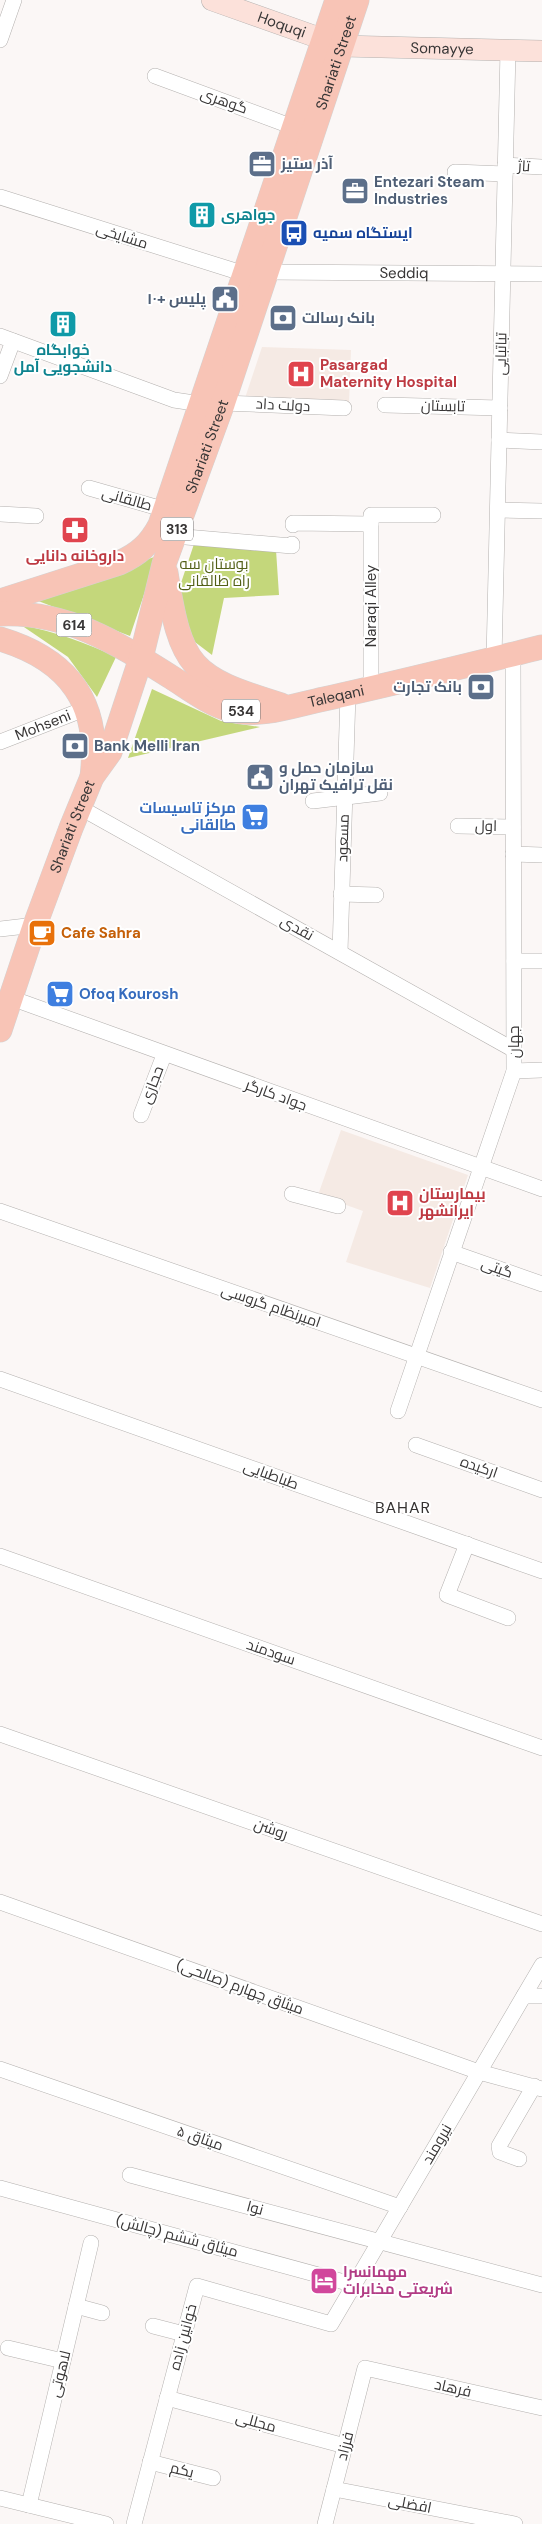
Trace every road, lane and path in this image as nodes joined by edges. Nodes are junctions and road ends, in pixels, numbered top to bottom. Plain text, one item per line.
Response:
1 (14, 0) edge
2 (212, 0) edge
3 (336, 0) edge
4 (358, 0) edge
5 (0, 40) edge
6 (332, 43) junction
7 (508, 50) junction
8 (542, 51) edge
9 (156, 76) dead end
10 (294, 127) junction
11 (542, 167) edge
12 (505, 169) junction
13 (455, 172) dead end
14 (0, 197) edge
15 (255, 273) junction
16 (503, 274) junction
17 (542, 274) edge
18 (6, 339) edge
19 (0, 376) edge
20 (212, 403) junction
21 (385, 405) dead end
22 (344, 408) dead end
23 (500, 408) junction
24 (499, 440) junction
25 (542, 442) edge
26 (89, 488) dead end
27 (166, 510) junction
28 (498, 510) junction
29 (542, 511) edge
30 (0, 514) edge
31 (36, 516) dead end
32 (433, 516) dead end
33 (371, 524) junction
34 (293, 525) dead end
35 (174, 536) junction
36 (292, 544) dead end
37 (164, 564) junction
38 (0, 601) edge
39 (0, 614) edge
40 (0, 639) edge
41 (542, 647) edge
42 (504, 656) junction
43 (141, 658) junction
44 (371, 688) junction
45 (348, 694) junction
46 (288, 706) junction
47 (87, 708) junction
48 (0, 742) edge
49 (92, 778) junction
50 (380, 792) dead end
51 (345, 798) junction
52 (313, 801) dead end
53 (79, 808) junction
54 (458, 826) dead end
55 (513, 827) junction
56 (514, 854) junction
57 (542, 855) edge
58 (341, 894) junction
59 (376, 894) dead end
60 (35, 925) junction
61 (0, 929) edge
62 (340, 952) junction
63 (514, 961) junction
64 (542, 961) edge
65 (11, 998) junction
66 (0, 1030) edge
67 (514, 1050) junction
68 (164, 1055) junction
69 (542, 1070) edge
70 (514, 1071) junction
71 (141, 1115) dead end
72 (480, 1168) junction
73 (542, 1189) edge
74 (292, 1194) dead end
75 (338, 1206) dead end
76 (0, 1212) edge
77 (451, 1252) junction
78 (542, 1284) edge
79 (417, 1356) junction
80 (0, 1379) edge
81 (542, 1400) edge
82 (398, 1411) dead end
83 (416, 1445) dead end
84 (542, 1490) edge
85 (466, 1544) junction
86 (0, 1556) edge
87 (542, 1571) edge
88 (508, 1618) dead end
89 (0, 1734) edge
90 (542, 1748) edge
91 (0, 1902) edge
92 (542, 1924) edge
93 (542, 1964) edge
94 (524, 1996) junction
95 (542, 1996) edge
96 (0, 2069) edge
97 (479, 2072) junction
98 (538, 2087) edge
99 (519, 2158) dead end
100 (130, 2175) dead end
101 (0, 2188) edge
102 (400, 2207) junction
103 (380, 2242) junction
104 (92, 2243) dead end
105 (354, 2285) junction
106 (542, 2286) edge
107 (76, 2306) junction
108 (102, 2312) dead end
109 (331, 2324) joint
110 (153, 2326) dead end
111 (184, 2334) junction
112 (8, 2348) dead end
113 (63, 2361) junction
114 (365, 2368) joint
115 (167, 2398) junction
116 (542, 2408) edge
117 (345, 2446) junction
118 (150, 2462) junction
119 (213, 2478) dead end
120 (334, 2489) junction
121 (0, 2498) edge
122 (29, 2505) junction
123 (106, 2524) edge
124 (134, 2524) edge
125 (325, 2524) edge
126 (511, 2524) edge

1 - 5 street
2 - 6 main road, Hoquqi
3 - 6 main road, Shariati Street / 313
4 - 6 main road, Shariati Street / 313
6 - 7 main road, Somayye
6 - 10 main road, Shariati Street / 313
6 - 15 main road, Shariati Street / 313
7 - 8 main road, Somayye
7 - 12 street, تباتبایی
9 - 10 street, گوهری
10 - 15 main road, Shariati Street / 313
11 - 12 street, تاژ
12 - 13 street, تاژ
12 - 16 street, تباتبایی
14 - 15 street, مشایخی
15 - 16 street, Seddiq
15 - 20 main road, Shariati Street / 313
16 - 17 street, Seddiq
16 - 23 street, تباتبایی
18 - 19 street
18 - 20 street, دولت داد
20 - 22 street, دولت داد
20 - 27 main road, Shariati Street / 313
20 - 35 main road, Shariati Street / 313
21 - 23 street, تابستان
23 - 24 street, تباتبایی
24 - 25 street
24 - 28 street, تباتبایی
26 - 27 street, طالقانی
27 - 38 main road, Shariati Street / 313
28 - 29 street
28 - 42 street, تباتبایی
30 - 31 street
32 - 33 street
33 - 34 street
33 - 44 street, Naraqi Alley
35 - 36 street
35 - 37 main road, Shariati Street / 313
37 - 43 main road, Shariati Street / 313
37 - 46 main road
39 - 43 main road, 614
40 - 47 main road
41 - 42 main road, Taleqani / 534
42 - 44 main road, Taleqani / 534
42 - 55 street, جهان
43 - 46 main road, Taleqani / 534
43 - 49 main road, Shariati Street / 313
44 - 45 main road, Taleqani / 534
45 - 46 main road, Taleqani / 534
45 - 51 street, مسعود
47 - 48 street, Mohseni
47 - 49 main road
49 - 53 main road, Shariati Street / 313
50 - 51 street
51 - 52 street
51 - 58 street, مسعود
53 - 60 main road, Shariati Street / 313
53 - 62 street, نقدی
54 - 55 street, اول
55 - 56 street, جهان
56 - 57 street
56 - 63 street, جهان
58 - 59 street
58 - 62 street, مسعود
60 - 61 street
60 - 65 main road, Shariati Street / 313
62 - 67 street, نقدی
63 - 64 street
63 - 67 street, جهان
65 - 66 main road, Shariati Street / 313
65 - 68 street, جواد کارگر
67 - 70 street, جهان
68 - 71 street, حجازی
68 - 72 street, جواد کارگر
69 - 70 street
70 - 72 street, جهان
72 - 73 street, جواد کارگر
72 - 77 street, جهان
74 - 75 street
76 - 79 street, امیرنظام گروسی
77 - 78 street, گیتی
77 - 79 street, جهان
79 - 81 street, امیرنظام گروسی
79 - 82 street, جهان
80 - 85 street, طباطبایی
83 - 84 street, ارکیده
85 - 87 street, طباطبایی
85 - 88 street
86 - 90 street, سودمند
89 - 92 street, روشن
91 - 97 street, میثاق چهارم (صالحی)
93 - 94 street, نیرومند
94 - 95 street
94 - 97 street, نیرومند
96 - 102 street, میثاق ۵
97 - 98 street, میثاق چهارم (صالحی)
97 - 102 street, نیرومند
98 - 99 street
100 - 103 street, نوا
101 - 105 street, میثاق ششم (چالش)
102 - 103 street, نیرومند
103 - 105 street, نیرومند
103 - 106 street, نوا
104 - 107 street, لاهوتی
105 - 109 street, نیرومند
107 - 108 street
107 - 113 street, لاهوتی
109 - 111 street, خوانین زاده
110 - 111 street
111 - 115 street, خوانین زاده
112 - 113 street
113 - 122 street, لاهوتی
114 - 116 street, فرهاد
114 - 117 street, فرزاد
115 - 117 street, مجللی
115 - 118 street, خوانین زاده
117 - 120 street, فرزاد
118 - 119 street, یکم
118 - 124 street, خوانین زاده
120 - 125 street, فرزاد
120 - 126 street, افضلی
121 - 122 street
122 - 123 street

